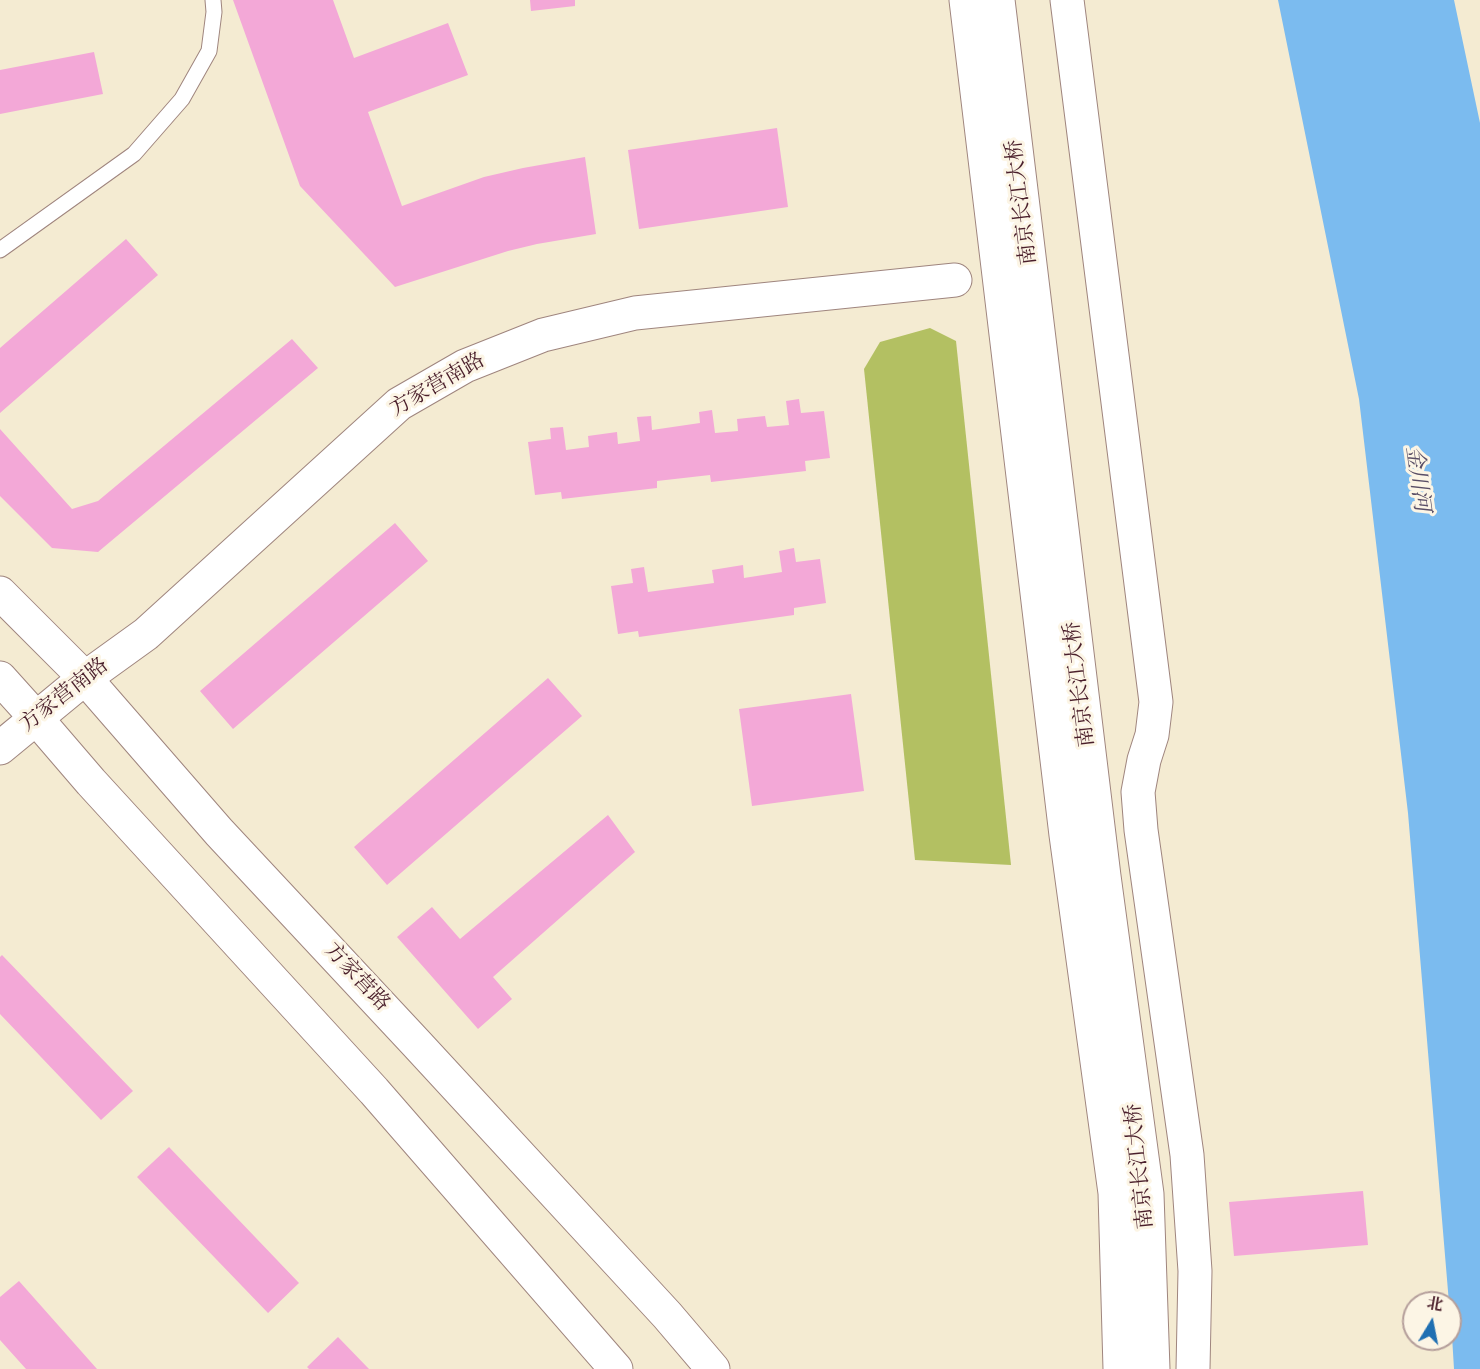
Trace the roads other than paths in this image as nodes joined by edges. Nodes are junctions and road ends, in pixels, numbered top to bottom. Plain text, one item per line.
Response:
1 (213, 0) edge
2 (966, 0) edge
3 (998, 0) edge
4 (1067, 0) edge
5 (0, 250) edge
6 (955, 280) dead end
7 (0, 593) edge
8 (0, 678) edge
9 (85, 678) junction
10 (36, 718) junction
11 (0, 748) edge
12 (1094, 788) junction
13 (1141, 830) junction
14 (710, 1368) edge
15 (616, 1369) edge
16 (1120, 1369) edge
17 (1153, 1369) edge
18 (1193, 1369) edge

1 - 5 lane
2 - 16 main road, 南京长江大桥
3 - 12 main road, 南京长江大桥
4 - 13 main road
6 - 9 main road, 方家营南路
7 - 9 main road, 方家营路
8 - 10 main road
9 - 10 main road, 方家营南路
9 - 14 main road, 方家营路
10 - 11 main road, 方家营南路
10 - 15 main road
12 - 13 main road
12 - 17 main road, 南京长江大桥
13 - 18 main road

